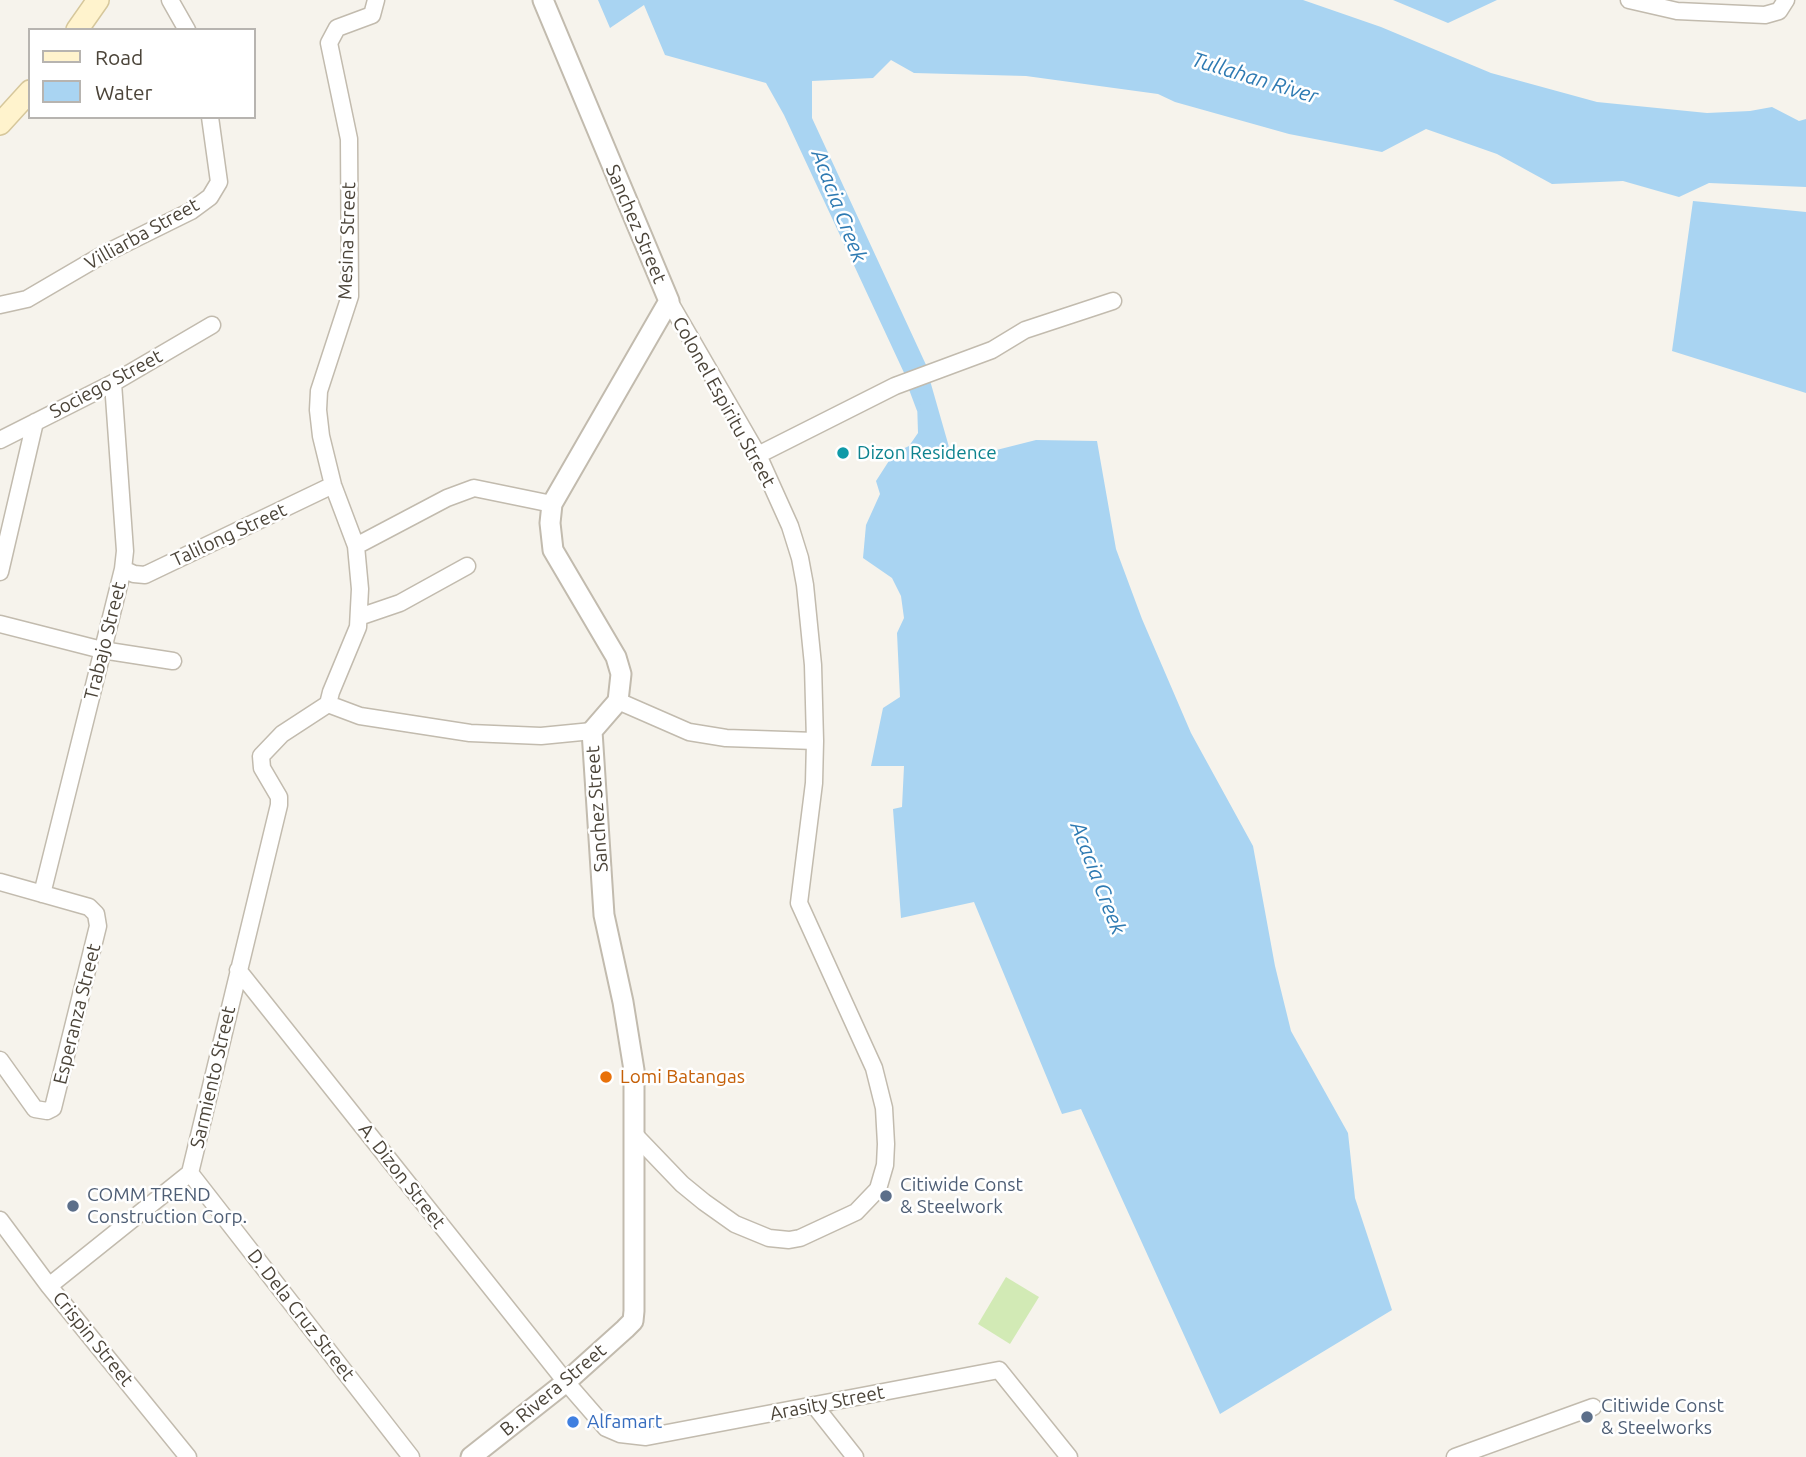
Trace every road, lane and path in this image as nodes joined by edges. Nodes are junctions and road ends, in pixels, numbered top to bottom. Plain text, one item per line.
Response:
1 (98, 0) edge
2 (170, 0) edge
3 (376, 0) edge
4 (543, 0) edge
5 (1629, 0) edge
6 (1786, 0) edge
7 (78, 28) edge
8 (186, 28) edge
9 (28, 93) edge
10 (210, 119) edge
11 (0, 124) edge
12 (669, 301) junction
13 (1113, 301) dead end
14 (0, 305) edge
15 (212, 325) dead end
16 (113, 383) junction
17 (35, 422) junction
18 (0, 440) edge
19 (758, 455) junction
20 (334, 485) junction
21 (552, 503) junction
22 (356, 547) junction
23 (467, 566) dead end
24 (124, 569) junction
25 (0, 572) edge
26 (359, 617) junction
27 (0, 624) edge
28 (102, 650) junction
29 (173, 661) dead end
30 (618, 701) junction
31 (328, 704) junction
32 (592, 731) junction
33 (815, 741) junction
34 (0, 883) edge
35 (41, 894) junction
36 (238, 970) junction
37 (0, 1060) edge
38 (634, 1134) junction
39 (190, 1173) junction
40 (0, 1220) edge
41 (49, 1286) junction
42 (633, 1321) joint
43 (566, 1382) junction
44 (814, 1405) junction
45 (1593, 1407) dead end
46 (188, 1457) edge
47 (411, 1457) edge
48 (471, 1457) edge
49 (855, 1457) edge
50 (1069, 1457) edge
51 (1455, 1457) edge

1 - 7 main road
2 - 8 street
3 - 20 street, Mesina Street
4 - 12 street, Sanchez Street
5 - 6 street
9 - 11 main road
10 - 14 street, Villiarba Street
12 - 19 street, Colonel Espiritu Street
12 - 21 street, Sanchez Street
13 - 19 street
15 - 16 street, Sociego Street
16 - 17 street, Sociego Street
16 - 24 street, Trabajo Street
17 - 18 street, Sociego Street
17 - 25 street
19 - 33 street, Colonel Espiritu Street
20 - 22 street, Mesina Street
20 - 24 street, Talilong Street
21 - 22 street
21 - 30 street, Sanchez Street
22 - 26 street, Mesina Street
23 - 26 street
24 - 28 street, Trabajo Street
26 - 31 street, Mesina Street
27 - 28 street
28 - 29 street
28 - 35 street, Trabajo Street
30 - 32 street, Sanchez Street
30 - 33 street
31 - 32 street
31 - 36 street, Sarmiento Street
32 - 38 street, Sanchez Street
33 - 38 street, Colonel Espiritu Street
34 - 35 street
35 - 37 street, Esperanza Street
36 - 39 street, Sarmiento Street
36 - 43 street, A. Dizon Street
38 - 42 street, Sanchez Street
39 - 41 street, Sarmiento Street
39 - 47 street, D. Dela Cruz Street
40 - 41 street, Crispin Street
41 - 46 street, Crispin Street
42 - 43 street, B. Rivera Street
43 - 44 street, Arasity Street
43 - 48 street, B. Rivera Street
44 - 49 street
44 - 50 street, Arasity Street
45 - 51 street

